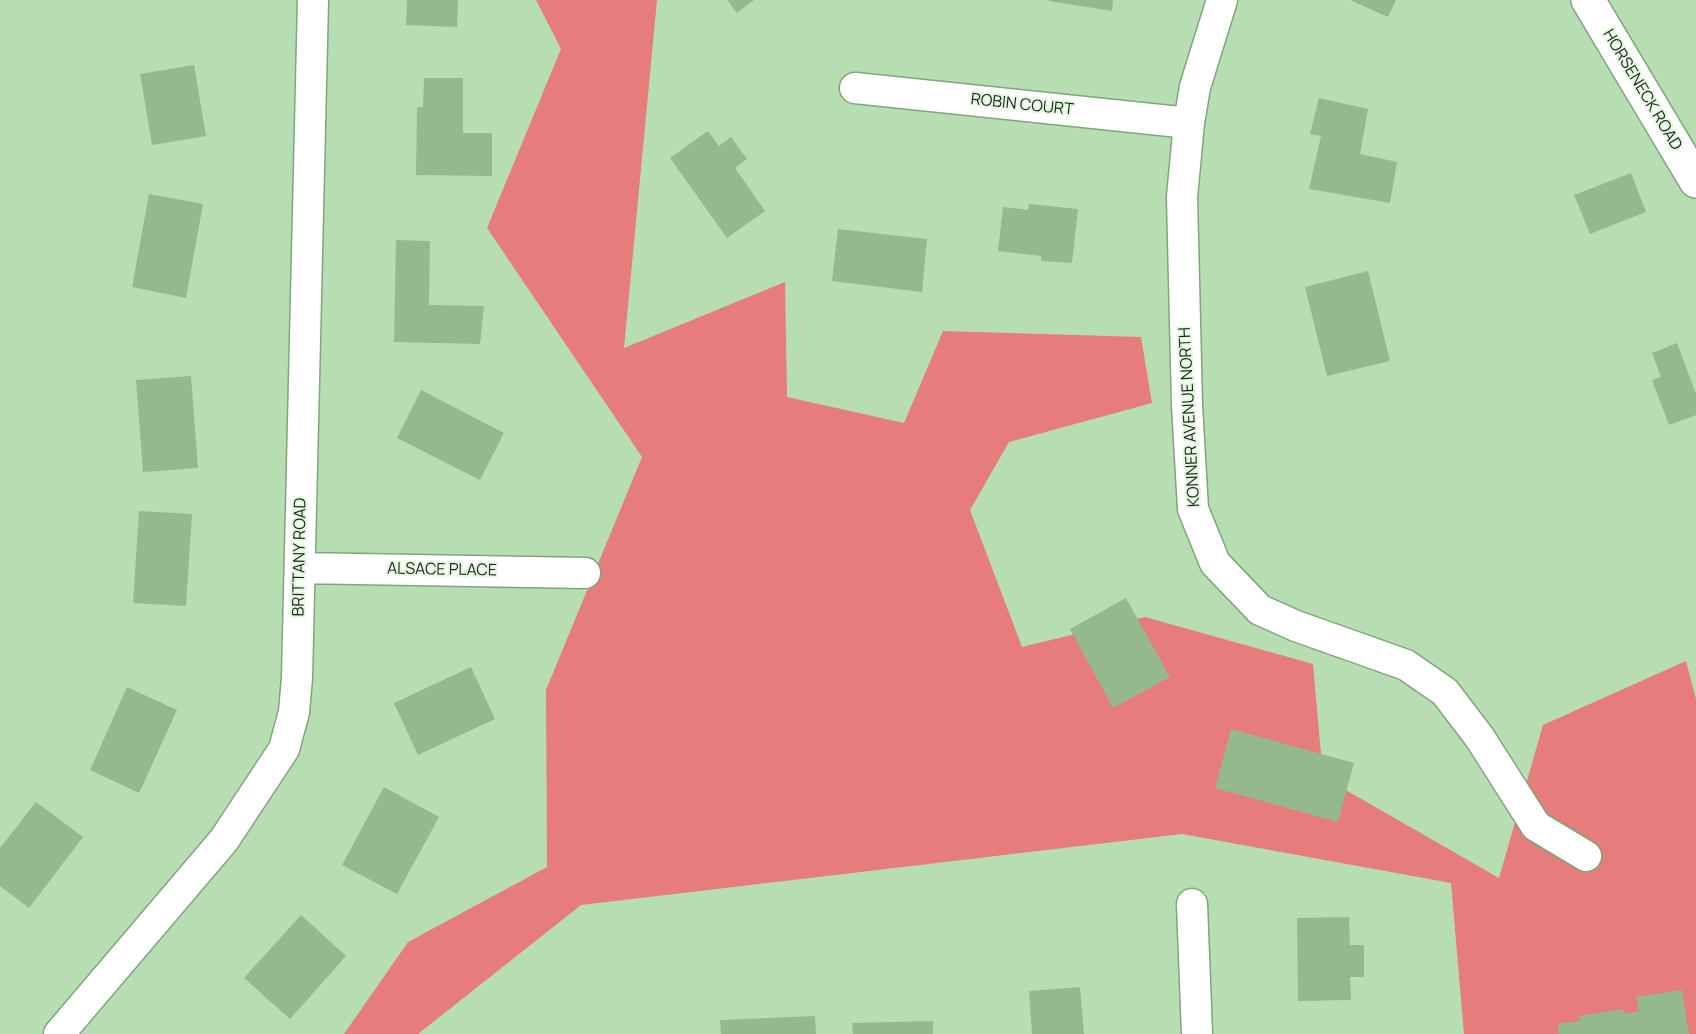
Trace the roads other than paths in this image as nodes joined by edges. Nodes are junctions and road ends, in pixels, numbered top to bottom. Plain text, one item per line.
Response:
1 (313, 0) edge
2 (1222, 0) edge
3 (1588, 0) edge
4 (855, 88) dead end
5 (1189, 123) junction
6 (1696, 181) edge
7 (300, 568) junction
8 (585, 573) dead end
9 (1586, 856) dead end
10 (1192, 904) dead end
11 (59, 1034) edge
12 (1197, 1034) edge

1 - 7 street, BRITTANY ROAD
2 - 5 street, KONNER AVENUE NORTH
3 - 6 street, HORSENECK ROAD
4 - 5 street, ROBIN COURT
5 - 9 street, KONNER AVENUE NORTH
7 - 8 street, ALSACE PLACE
7 - 11 street, BRITTANY ROAD
10 - 12 street

